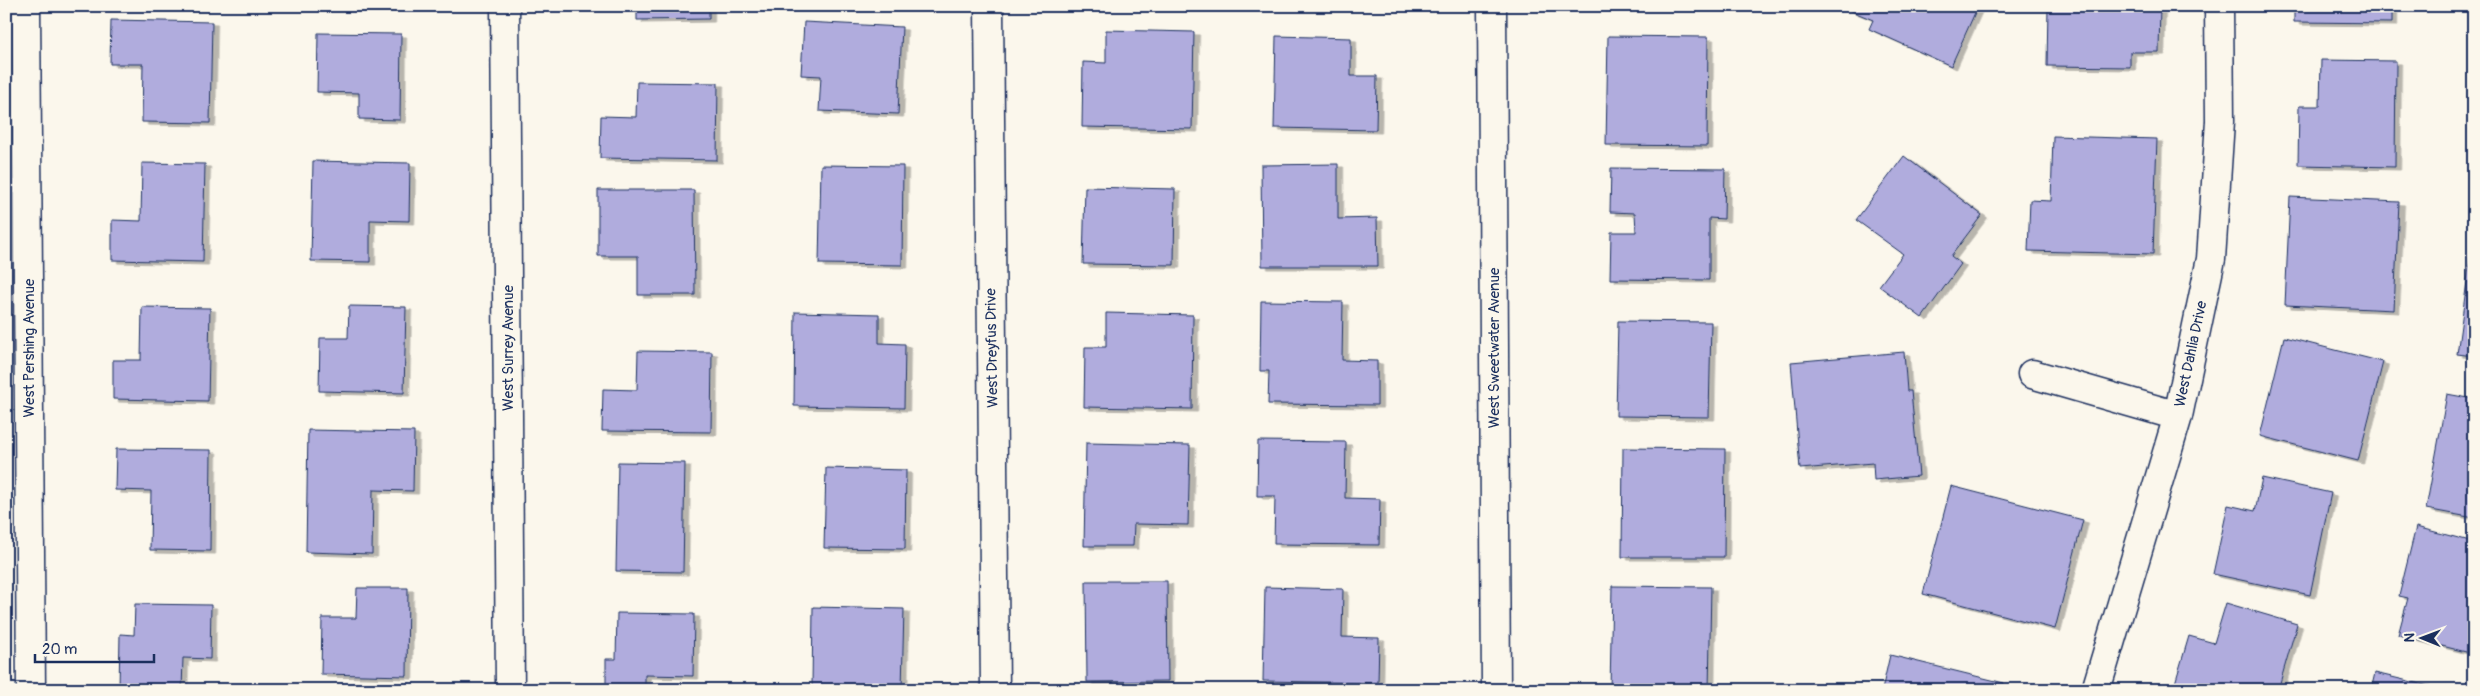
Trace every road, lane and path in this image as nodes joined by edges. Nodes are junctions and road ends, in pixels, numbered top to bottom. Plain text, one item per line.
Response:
1 (26, 6) edge
2 (505, 6) edge
3 (989, 6) edge
4 (1492, 6) edge
5 (2219, 6) edge
6 (17, 263) edge
7 (2032, 374) dead end
8 (2178, 416) junction
9 (31, 690) edge
10 (510, 690) edge
11 (995, 690) edge
12 (1496, 690) edge
13 (2096, 690) edge

1 - 6 street, West Pershing Avenue
2 - 10 street, West Surrey Avenue
3 - 11 street, West Dreyfus Drive
4 - 12 street, West Sweetwater Avenue
5 - 8 street, West Dahlia Drive
6 - 9 street, West Pershing Avenue
7 - 8 street
8 - 13 street, West Dahlia Drive

